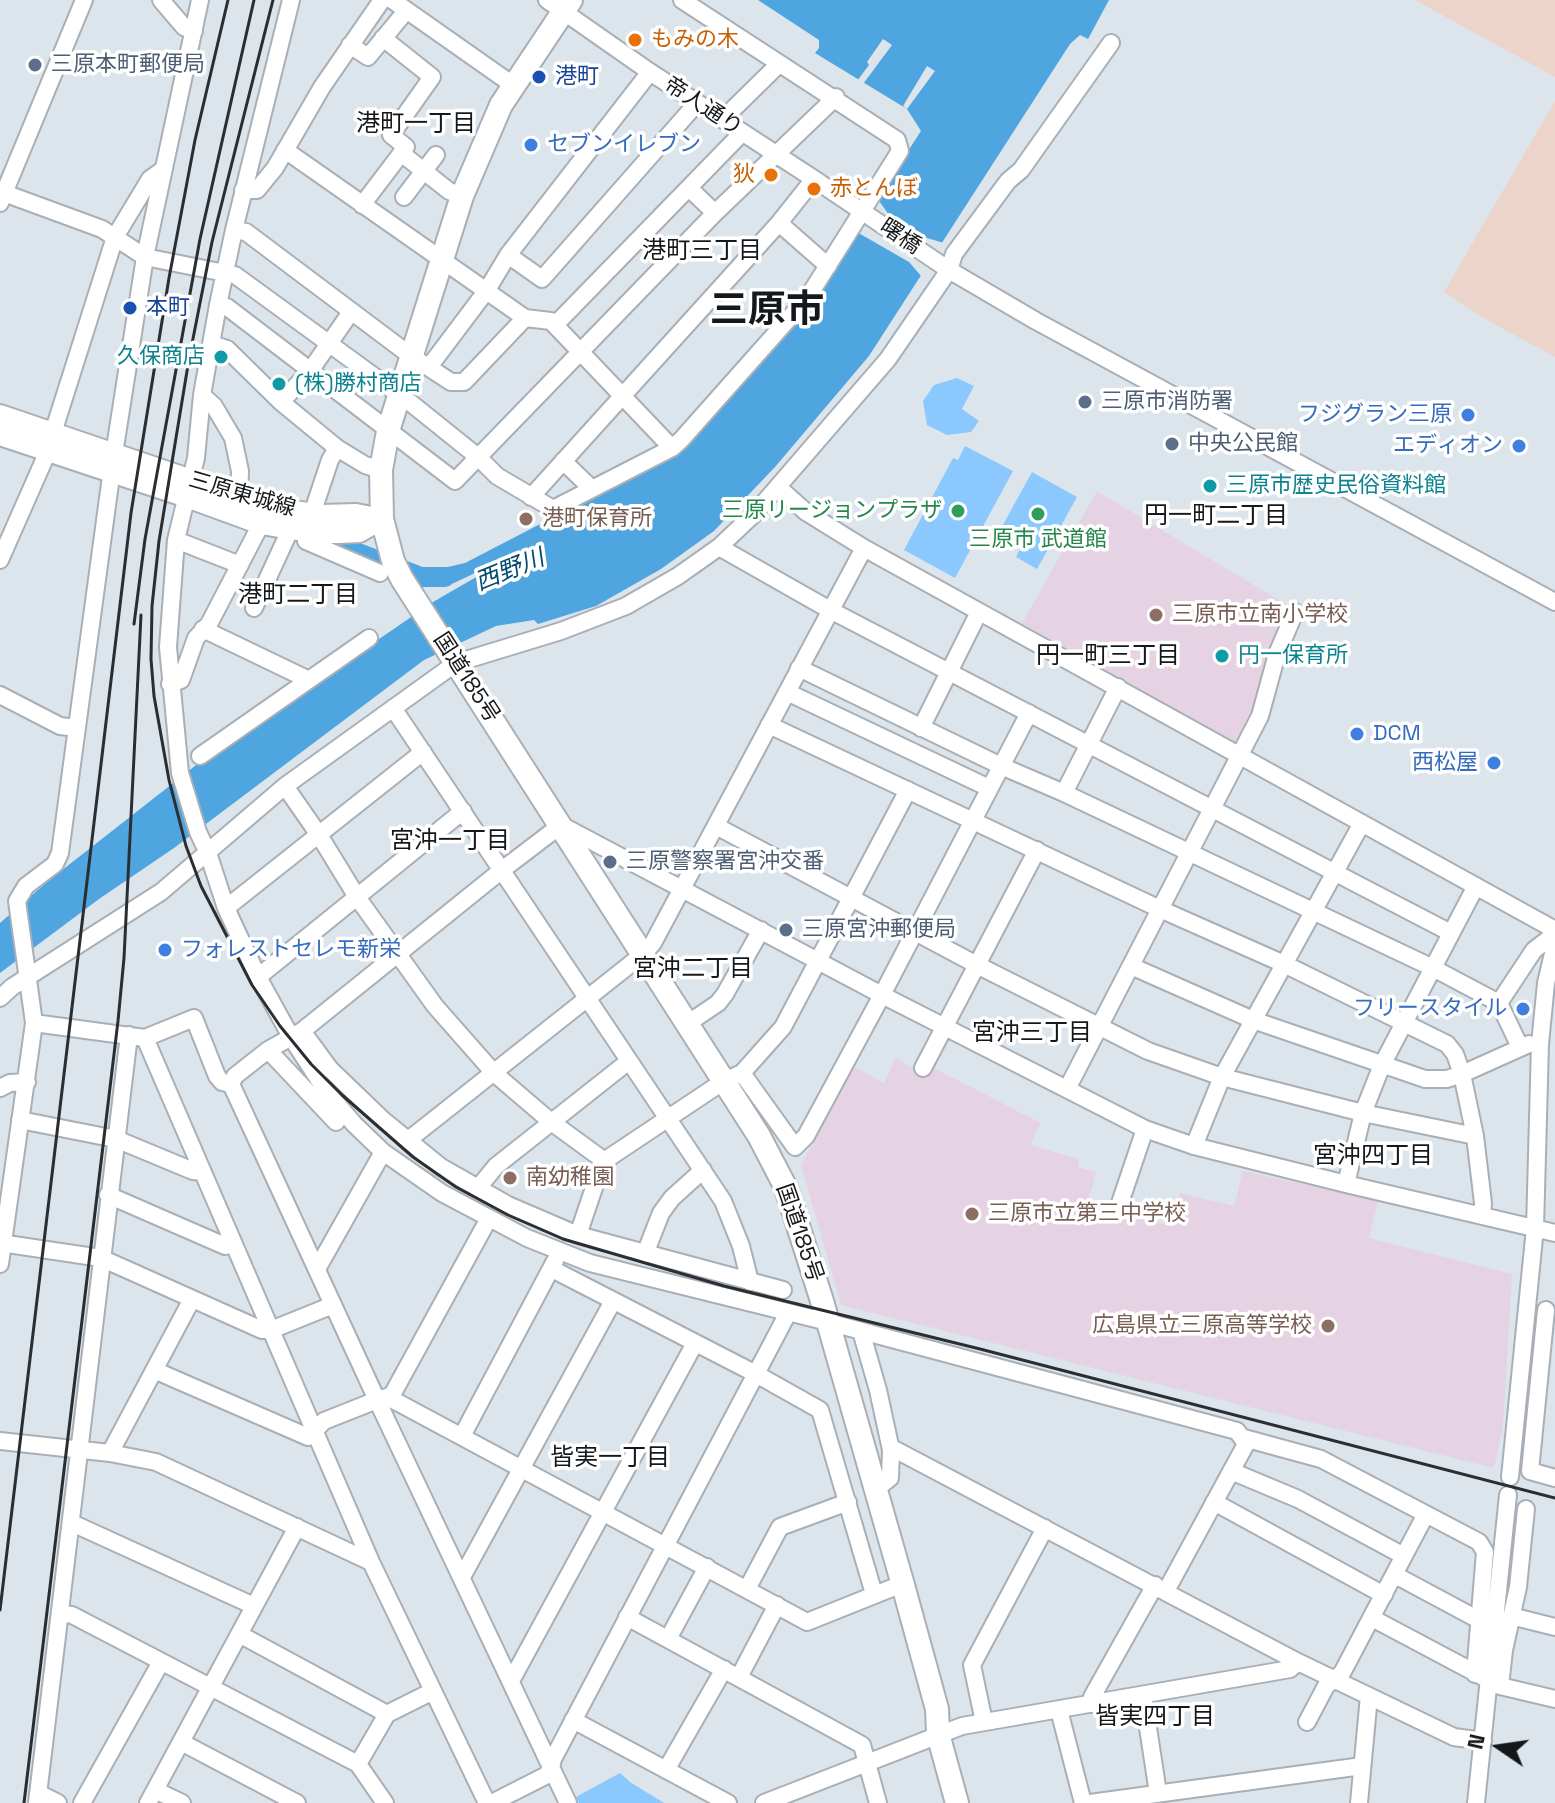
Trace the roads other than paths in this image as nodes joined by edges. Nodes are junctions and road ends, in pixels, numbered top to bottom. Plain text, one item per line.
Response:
1 (84, 0) edge
2 (161, 0) edge
3 (200, 0) edge
4 (291, 0) edge
5 (382, 0) edge
6 (392, 0) edge
7 (682, 0) edge
8 (560, 4) edge
9 (406, 11) junction
10 (194, 31) junction
11 (383, 38) junction
12 (1111, 43) dead end
13 (350, 45) junction
14 (778, 65) junction
15 (650, 72) junction
16 (513, 85) junction
17 (836, 97) junction
18 (697, 103) junction
19 (723, 119) junction
20 (742, 133) junction
21 (285, 150) junction
22 (401, 153) junction
23 (776, 154) junction
24 (436, 155) dead end
25 (164, 169) junction
26 (423, 170) junction
27 (814, 179) junction
28 (689, 188) junction
29 (243, 190) junction
30 (462, 196) junction
31 (404, 197) dead end
32 (2, 198) edge
33 (362, 205) junction
34 (715, 213) junction
35 (864, 213) junction
36 (779, 223) junction
37 (234, 230) junction
38 (115, 237) junction
39 (508, 255) junction
40 (145, 257) junction
41 (441, 259) junction
42 (828, 266) junction
43 (949, 270) junction
44 (225, 273) junction
45 (487, 290) junction
46 (218, 305) junction
47 (351, 312) junction
48 (525, 318) junction
49 (555, 325) junction
50 (211, 344) junction
51 (328, 345) junction
52 (582, 352) junction
53 (420, 362) junction
54 (310, 371) junction
55 (202, 395) junction
56 (622, 395) junction
57 (399, 397) junction
58 (281, 402) junction
59 (0, 415) edge
60 (388, 431) junction
61 (0, 435) edge
62 (48, 443) junction
63 (337, 448) junction
64 (672, 448) junction
65 (478, 457) junction
66 (563, 461) junction
67 (113, 464) junction
68 (381, 470) junction
69 (778, 487) junction
70 (189, 489) junction
71 (592, 489) junction
72 (531, 497) junction
73 (239, 498) junction
74 (382, 519) junction
75 (261, 524) junction
76 (304, 525) junction
77 (176, 540) junction
78 (719, 547) junction
79 (864, 548) junction
80 (0, 560) edge
81 (240, 565) junction
82 (392, 571) junction
83 (1555, 602) edge
84 (254, 608) dead end
85 (830, 610) junction
86 (979, 612) junction
87 (1295, 612) dead end
88 (203, 629) junction
89 (369, 638) dead end
90 (452, 657) junction
91 (799, 668) junction
92 (949, 672) junction
93 (309, 680) junction
94 (170, 684) junction
95 (1118, 687) junction
96 (787, 692) junction
97 (0, 695) edge
98 (393, 708) junction
99 (1029, 713) junction
100 (769, 725) junction
101 (77, 728) junction
102 (921, 728) junction
103 (1089, 744) junction
104 (423, 752) junction
105 (1240, 755) junction
106 (200, 756) dead end
107 (1001, 766) junction
108 (285, 786) junction
109 (989, 788) junction
110 (908, 790) junction
111 (1064, 793) junction
112 (1213, 808) junction
113 (463, 811) junction
114 (973, 821) junction
115 (1362, 823) junction
116 (561, 825) junction
117 (716, 826) junction
118 (319, 835) junction
119 (1037, 850) junction
120 (208, 853) junction
121 (1189, 854) junction
122 (502, 870) junction
123 (1335, 872) junction
124 (1476, 886) junction
125 (683, 888) junction
126 (357, 897) junction
127 (852, 898) junction
128 (226, 908) junction
129 (1160, 909) junction
130 (1313, 912) junction
131 (761, 930) junction
132 (915, 931) junction
133 (1555, 932) edge
134 (1451, 933) junction
135 (1555, 945) edge
136 (397, 954) junction
137 (642, 955) junction
138 (819, 961) junction
139 (1284, 964) junction
140 (977, 965) junction
141 (1131, 966) junction
142 (1433, 968) junction
143 (258, 977) junction
144 (27, 978) junction
145 (882, 995) junction
146 (587, 997) junction
147 (0, 998) edge
148 (1499, 1003) junction
149 (1549, 1014) edge
150 (1253, 1020) junction
151 (1405, 1022) junction
152 (34, 1023) junction
153 (687, 1024) junction
154 (945, 1025) junction
155 (1099, 1027) junction
156 (297, 1034) junction
157 (137, 1036) junction
158 (1540, 1044) junction
159 (1520, 1047) junction
160 (268, 1050) junction
161 (629, 1061) junction
162 (1382, 1065) junction
163 (923, 1068) dead end
164 (494, 1073) junction
165 (1462, 1074) junction
166 (733, 1077) junction
167 (1222, 1077) junction
168 (27, 1082) junction
169 (231, 1084) junction
170 (0, 1088) edge
171 (1067, 1089) junction
172 (343, 1112) junction
173 (1363, 1113) junction
174 (668, 1118) junction
175 (20, 1120) junction
176 (550, 1121) junction
177 (1145, 1129) junction
178 (1475, 1136) junction
179 (116, 1139) junction
180 (407, 1141) junction
181 (1194, 1146) junction
182 (383, 1152) junction
183 (606, 1162) junction
184 (703, 1170) junction
185 (203, 1172) junction
186 (5, 1183) edge
187 (1346, 1184) junction
188 (478, 1188) junction
189 (108, 1195) junction
190 (1120, 1203) dead end
191 (1482, 1216) junction
192 (488, 1220) junction
193 (1535, 1228) junction
194 (1555, 1233) edge
195 (578, 1235) junction
196 (1, 1243) edge
197 (233, 1243) junction
198 (558, 1252) junction
199 (645, 1254) junction
200 (101, 1258) junction
201 (0, 1264) edge
202 (317, 1269) junction
203 (552, 1269) junction
204 (750, 1282) junction
205 (783, 1290) dead end
206 (192, 1299) junction
207 (613, 1301) junction
208 (333, 1305) junction
209 (1528, 1306) junction
210 (1550, 1311) edge
211 (788, 1313) junction
212 (828, 1322) junction
213 (271, 1330) junction
214 (861, 1331) junction
215 (695, 1343) junction
216 (154, 1370) junction
217 (756, 1374) junction
218 (382, 1399) junction
219 (315, 1431) junction
220 (462, 1436) junction
221 (1244, 1438) junction
222 (0, 1441) edge
223 (891, 1450) junction
224 (80, 1451) junction
225 (110, 1453) junction
226 (521, 1468) junction
227 (1231, 1471) junction
228 (1510, 1477) dead end
229 (1555, 1478) edge
230 (876, 1489) junction
231 (1508, 1495) dead end
232 (848, 1502) junction
233 (1214, 1502) junction
234 (1526, 1509) dead end
235 (603, 1511) junction
236 (1426, 1514) junction
237 (72, 1523) junction
238 (297, 1527) junction
239 (1045, 1528) junction
240 (665, 1544) junction
241 (1404, 1556) junction
242 (371, 1562) junction
243 (707, 1567) junction
244 (1395, 1575) junction
245 (462, 1577) junction
246 (1160, 1588) junction
247 (747, 1589) junction
248 (883, 1591) junction
249 (1384, 1595) junction
250 (777, 1605) junction
251 (254, 1606) junction
252 (61, 1613) junction
253 (1511, 1616) junction
254 (627, 1617) junction
255 (1372, 1618) junction
256 (1479, 1620) junction
257 (1555, 1627) edge
258 (239, 1634) junction
259 (668, 1639) junction
260 (161, 1662) junction
261 (1298, 1662) junction
262 (732, 1673) junction
263 (1335, 1679) junction
264 (1488, 1680) junction
265 (511, 1681) junction
266 (210, 1688) junction
267 (433, 1691) junction
268 (1143, 1695) junction
269 (1369, 1696) junction
270 (1555, 1699) edge
271 (1092, 1704) junction
272 (1059, 1710) junction
273 (387, 1714) junction
274 (573, 1720) junction
275 (984, 1722) junction
276 (1307, 1722) dead end
277 (938, 1734) junction
278 (1483, 1741) junction
279 (181, 1742) junction
280 (867, 1762) junction
281 (358, 1764) junction
282 (1362, 1766) junction
283 (551, 1768) junction
284 (666, 1770) junction
285 (1158, 1793) junction
286 (152, 1796) edge
287 (38, 1798) edge
288 (58, 1803) edge
289 (82, 1803) edge
290 (182, 1803) edge
291 (297, 1803) edge
292 (385, 1803) edge
293 (489, 1803) edge
294 (568, 1803) edge
295 (728, 1803) edge
296 (764, 1803) edge
297 (878, 1803) edge
298 (957, 1803) edge
299 (1083, 1803) edge
300 (1090, 1803) edge
301 (1359, 1803) edge
302 (1476, 1803) edge

1 - 32 street
2 - 10 street
3 - 10 street
4 - 29 street
5 - 13 street
6 - 9 street
7 - 14 street
8 - 15 street, 帝人通り
8 - 16 highway, 国道185号
9 - 11 street
9 - 16 street
10 - 25 street
11 - 13 street
11 - 22 street
12 - 43 street
13 - 21 street
14 - 17 street
14 - 19 street
15 - 18 street, 帝人通り
15 - 39 street
16 - 30 highway, 国道185号
17 - 23 street
17 - 35 street
18 - 19 street, 帝人通り
18 - 39 street
19 - 20 street, 帝人通り
20 - 23 street, 帝人通り
20 - 28 street
21 - 29 street
21 - 33 street
22 - 26 street
22 - 33 street
23 - 27 street, 帝人通り
23 - 34 street
24 - 26 street
25 - 38 street
25 - 40 street
26 - 30 street
26 - 31 street
27 - 35 street, 帝人通り
27 - 36 street
28 - 34 street
28 - 49 street
29 - 37 street
30 - 41 highway, 国道185号
32 - 38 street
33 - 41 street
34 - 52 street
35 - 42 street
35 - 43 street, 曙橋
36 - 42 street
36 - 56 street
37 - 44 street
37 - 47 street
38 - 40 street
38 - 62 street
39 - 45 street
40 - 44 street
40 - 67 street
41 - 45 street
41 - 53 highway, 国道185号
42 - 64 street
43 - 69 street
43 - 83 street, 曙橋
44 - 46 street
44 - 51 street
45 - 48 street
45 - 53 street
46 - 50 street
46 - 54 street
47 - 51 street
47 - 53 street
48 - 49 street
48 - 53 street
49 - 52 street
50 - 55 street
50 - 58 street
51 - 54 street
51 - 57 street
52 - 56 street
52 - 65 street
53 - 57 highway, 国道185号
54 - 58 street
54 - 60 street
55 - 70 street
55 - 73 street
56 - 64 street
56 - 66 street
57 - 60 highway, 国道185号
57 - 65 street
58 - 63 street
59 - 62 main road, 三原東城線
60 - 65 street
60 - 68 highway, 国道185号
61 - 62 main road, 三原東城線
62 - 67 main road, 三原東城線
62 - 80 street
63 - 68 street
63 - 76 street
64 - 71 street
65 - 72 street
66 - 71 street
66 - 72 street
67 - 70 main road, 三原東城線
67 - 101 street
68 - 74 highway, 国道185号
69 - 78 street
69 - 79 street
70 - 73 main road, 三原東城線
70 - 75 main road, 三原東城線
70 - 77 street
71 - 72 street
73 - 76 main road, 三原東城線
74 - 76 main road, 三原東城線
74 - 82 highway, 国道185号
75 - 76 main road, 三原東城線
75 - 81 street
76 - 82 street
76 - 84 street
77 - 81 street
77 - 94 street
78 - 85 street
78 - 90 street
79 - 85 street
79 - 86 street
81 - 88 street
82 - 90 highway, 国道185号
85 - 91 street
85 - 92 street
86 - 92 street
86 - 95 street
87 - 105 street
88 - 93 street
88 - 94 street
89 - 93 street
90 - 98 street
90 - 116 highway, 国道185号
91 - 96 street
91 - 102 street
92 - 99 street
92 - 102 street
93 - 106 street
94 - 120 street
95 - 103 street
95 - 105 street
96 - 100 street
96 - 109 street
97 - 101 street
98 - 104 street
98 - 108 street
99 - 103 street
99 - 107 street
100 - 110 street
100 - 117 street
101 - 144 street
102 - 107 street
103 - 111 street
103 - 112 street
104 - 113 street
104 - 118 street
105 - 112 street
105 - 115 street
107 - 109 street
107 - 111 street
108 - 118 street
108 - 120 street
109 - 114 street
110 - 114 street
110 - 127 street
111 - 121 street
112 - 121 street
112 - 123 street
113 - 122 street
113 - 126 street
114 - 119 street
114 - 132 street
115 - 123 street
115 - 124 street
116 - 122 street
116 - 125 street
116 - 137 highway, 国道185号
117 - 125 street
117 - 127 street
118 - 126 street
118 - 128 street
119 - 129 street
119 - 140 street
120 - 128 street
120 - 144 street
121 - 129 street
121 - 130 street
122 - 136 street
122 - 146 street
123 - 130 street
123 - 134 street
124 - 133 street
124 - 134 street
125 - 131 street
125 - 137 street
126 - 136 street
126 - 143 street
127 - 132 street
127 - 138 street
128 - 143 street
129 - 139 street
129 - 141 street
130 - 139 street
130 - 142 street
131 - 138 street
131 - 153 street
132 - 140 street
132 - 145 street
133 - 148 street
134 - 142 street
135 - 149 street
136 - 156 street
136 - 164 street
137 - 146 street
137 - 153 highway, 国道185号
138 - 145 street
138 - 166 street
139 - 150 street
139 - 151 street
140 - 154 street
140 - 155 street
141 - 150 street
141 - 155 street
142 - 148 street
142 - 151 street
143 - 156 street
144 - 147 street
144 - 152 street
145 - 154 street
145 - 166 street
146 - 161 street
146 - 164 street
148 - 159 street
149 - 158 street
150 - 162 street
150 - 167 street
151 - 162 street
151 - 165 street
152 - 157 street
152 - 168 street
153 - 166 highway, 国道185号
154 - 163 street
154 - 171 street
155 - 167 street
155 - 171 street
156 - 160 street
156 - 172 street
156 - 180 street
157 - 169 street
157 - 179 street
157 - 185 street
158 - 159 street
158 - 193 street
159 - 165 street
160 - 169 street
160 - 172 street
161 - 174 street
161 - 176 street
162 - 165 street
162 - 173 street
164 - 176 street
164 - 180 street
165 - 178 street
166 - 174 street
166 - 212 highway, 国道185号
167 - 173 street
167 - 181 street
168 - 170 street
168 - 175 street
169 - 202 street
171 - 177 street
172 - 182 street
173 - 178 street
173 - 187 street
174 - 183 street
174 - 184 street
175 - 179 street
175 - 186 street
176 - 183 street
176 - 188 street
177 - 181 street
177 - 190 street
178 - 191 street
179 - 185 street
179 - 189 street
180 - 188 street
181 - 187 street
182 - 192 street
182 - 202 street
183 - 195 street
184 - 199 street
184 - 204 street
185 - 197 street
186 - 196 street
187 - 191 street
188 - 195 street
189 - 197 street
189 - 200 street
191 - 193 street
192 - 198 street
192 - 218 street
193 - 194 street
193 - 209 street
195 - 199 street
196 - 200 street
196 - 201 street
197 - 213 street
198 - 203 street
198 - 211 street
199 - 204 street
200 - 206 street
200 - 224 street
202 - 208 street
203 - 207 street
203 - 220 street
204 - 205 street
206 - 213 street
206 - 216 street
207 - 215 street
207 - 226 street
208 - 213 street
208 - 218 street
209 - 210 street
209 - 228 street
210 - 229 street
211 - 212 street
211 - 217 street
212 - 214 street
212 - 230 highway, 国道185号
212 - 248 highway, 国道185号
213 - 219 street
214 - 221 street
214 - 223 street
215 - 217 street
215 - 235 street
216 - 219 street
216 - 225 street
217 - 232 street
217 - 240 street
218 - 219 street
218 - 220 street
218 - 245 street
219 - 242 street
220 - 226 street
221 - 227 street
221 - 236 street
222 - 224 street
223 - 230 street
223 - 239 street
224 - 225 street
224 - 237 street
225 - 238 street
226 - 235 street
226 - 245 street
227 - 233 street
227 - 241 street
230 - 277 highway, 国道185号
231 - 264 street
232 - 247 street
232 - 248 street
233 - 246 street
233 - 249 street
234 - 253 street
235 - 240 street
235 - 265 street
236 - 241 street
236 - 256 street
237 - 251 street
237 - 252 street
238 - 242 street
238 - 251 street
239 - 246 street
239 - 275 street
240 - 243 street
240 - 254 street
241 - 244 street
242 - 267 street
243 - 247 street
243 - 259 street
244 - 249 street
244 - 256 street
245 - 265 street
246 - 261 street
246 - 271 street
247 - 250 street
248 - 250 street
248 - 277 highway, 国道185号
249 - 255 street
250 - 262 street
251 - 258 street
252 - 260 street
252 - 287 street
253 - 257 street
253 - 264 street
254 - 259 street
254 - 274 street
255 - 263 street
255 - 264 street
256 - 264 street
258 - 266 street
258 - 273 street
259 - 262 street
260 - 266 street
260 - 289 street
261 - 263 street
261 - 268 street
262 - 280 street
262 - 284 street
263 - 269 street
263 - 276 street
264 - 270 street
264 - 278 street
265 - 283 street
266 - 279 street
266 - 281 street
267 - 273 street
267 - 293 street
268 - 271 street
268 - 285 street
269 - 278 street
269 - 282 street
271 - 272 street
272 - 275 street
272 - 299 street
273 - 281 street
274 - 283 street
274 - 284 street
275 - 277 street
277 - 280 street
277 - 298 highway, 国道185号
278 - 302 street
279 - 286 street
279 - 291 street
280 - 296 street
280 - 297 street
281 - 292 street
282 - 285 street
282 - 301 street
283 - 293 street
283 - 294 street
284 - 295 street
285 - 300 street
286 - 290 street
287 - 288 street

